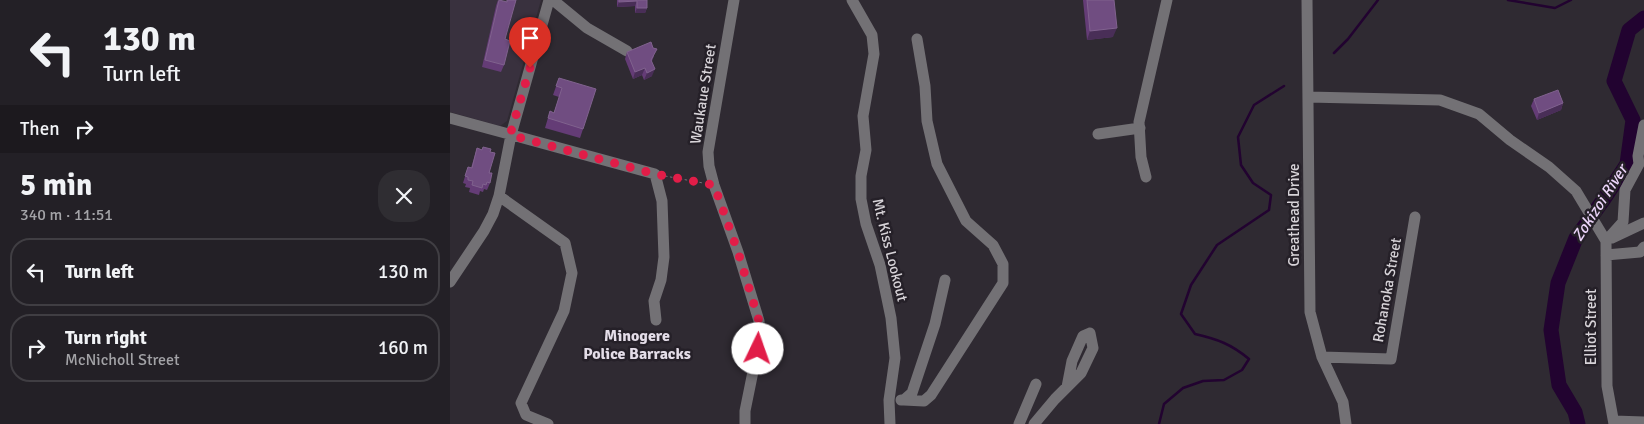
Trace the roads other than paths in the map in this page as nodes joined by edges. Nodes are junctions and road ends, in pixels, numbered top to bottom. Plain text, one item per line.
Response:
1 (551, 0) edge
2 (734, 0) edge
3 (852, 0) edge
4 (1167, 0) edge
5 (1307, 0) edge
6 (917, 39) dead end
7 (627, 51) edge
8 (1308, 97) junction
9 (450, 118) edge
10 (1644, 125) edge
11 (1140, 128) junction
12 (1098, 134) dead end
13 (510, 135) junction
14 (1146, 177) dead end
15 (499, 196) junction
16 (1415, 217) dead end
17 (1644, 223) edge
18 (1606, 241) junction
19 (1643, 251) edge
20 (1606, 255) junction
21 (945, 280) dead end
22 (450, 282) edge
23 (656, 320) dead end
24 (1322, 358) junction
25 (1036, 384) dead end
26 (1067, 387) dead end
27 (889, 400) junction
28 (904, 400) junction
29 (1644, 422) edge
30 (1614, 423) edge
31 (548, 424) edge
32 (745, 424) edge
33 (890, 424) edge
34 (1019, 424) edge
35 (1034, 424) edge
36 (1346, 424) edge

1 - 7 street
1 - 13 street
2 - 32 street, Waukaue Street
3 - 27 street, Mt. Kiss Lookout
4 - 11 street
5 - 8 street, Greathead Drive
6 - 28 street
8 - 18 street
8 - 24 street, Greathead Drive
9 - 13 street
10 - 18 street
11 - 12 street
11 - 14 street
13 - 15 street
13 - 23 street
15 - 22 street
15 - 31 street
16 - 24 street, Rohanoka Street
17 - 18 street
18 - 20 street, Elliot Street
19 - 20 street
20 - 30 street, Elliot Street
21 - 28 street
24 - 36 street, Greathead Drive
25 - 34 street
26 - 35 street
27 - 28 street
27 - 33 street, Mt. Kiss Lookout
29 - 30 street

